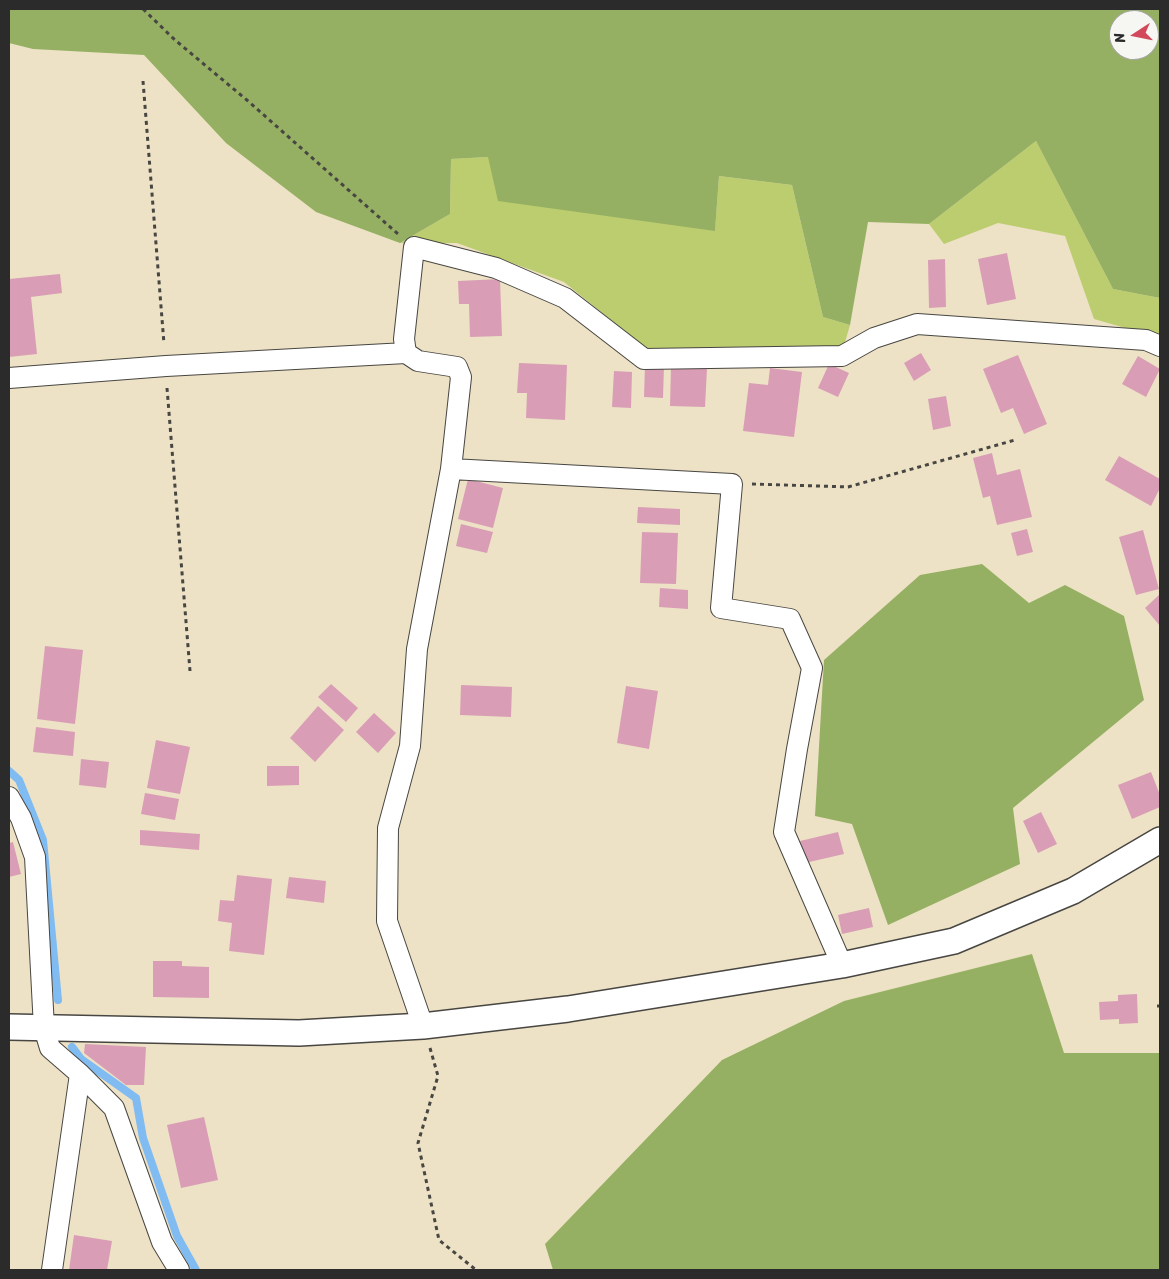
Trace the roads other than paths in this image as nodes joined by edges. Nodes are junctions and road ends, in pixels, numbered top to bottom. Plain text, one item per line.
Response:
1 (1160, 346) edge
2 (406, 353) junction
3 (9, 378) edge
4 (452, 469) junction
5 (9, 797) edge
6 (1160, 840) edge
7 (842, 965) junction
8 (422, 1026) junction
9 (9, 1027) edge
10 (44, 1028) junction
11 (80, 1074) junction
12 (52, 1270) edge
13 (180, 1270) edge

1 - 2 street
2 - 3 street
2 - 4 street
4 - 7 street
4 - 8 street
5 - 10 street
6 - 7 street
7 - 8 street
8 - 10 street
9 - 10 street
10 - 11 street
11 - 12 street
11 - 13 street

